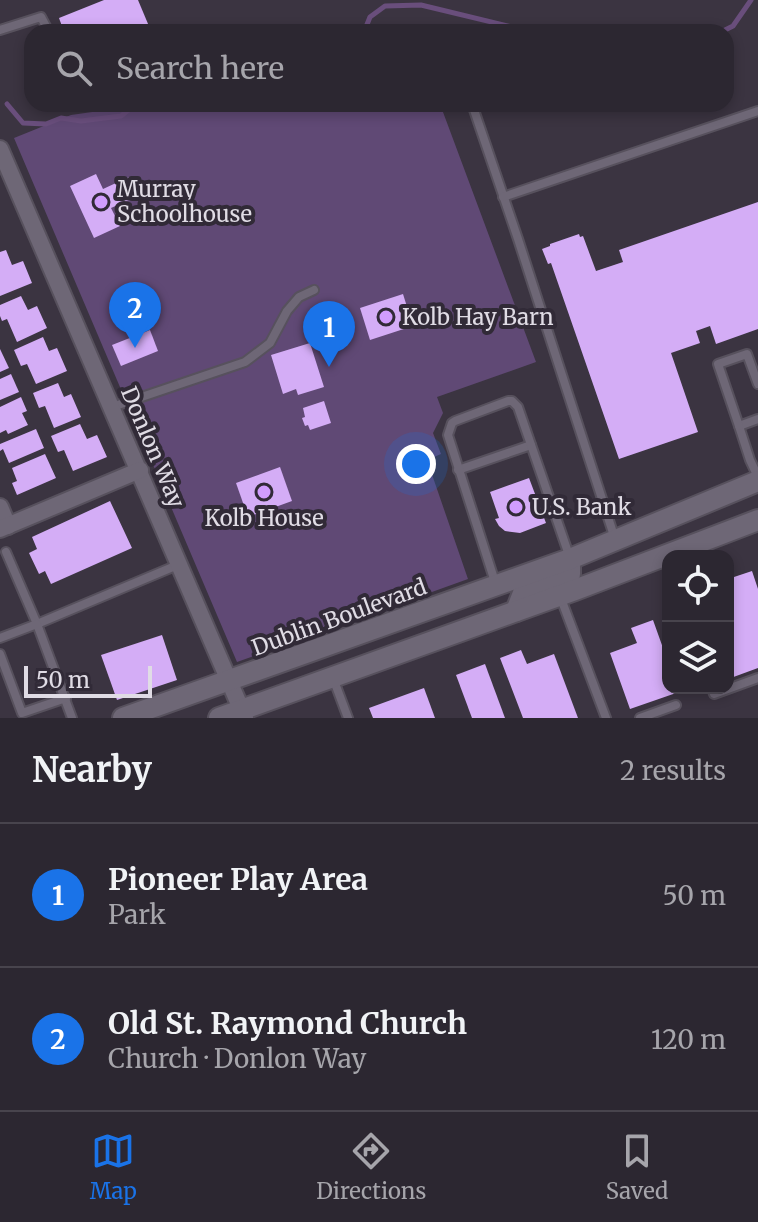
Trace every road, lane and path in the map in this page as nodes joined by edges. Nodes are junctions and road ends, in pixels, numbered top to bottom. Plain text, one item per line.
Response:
1 (45, 24) edge
2 (0, 30) edge
3 (758, 111) edge
4 (475, 112) edge
5 (0, 149) edge
6 (503, 197) junction
7 (314, 290) dead end
8 (758, 384) edge
9 (112, 407) junction
10 (758, 419) edge
11 (739, 426) junction
12 (531, 445) junction
13 (140, 470) junction
14 (458, 470) junction
15 (758, 479) edge
16 (0, 507) edge
17 (758, 520) edge
18 (4, 528) edge
19 (615, 540) junction
20 (689, 550) edge
21 (6, 552) dead end
22 (570, 559) junction
23 (662, 561) edge
24 (180, 564) junction
25 (497, 586) junction
26 (560, 595) junction
27 (516, 611) junction
28 (37, 624) junction
29 (0, 638) edge
30 (0, 654) edge
31 (333, 677) junction
32 (758, 678) edge
33 (230, 681) junction
34 (734, 687) edge
35 (66, 698) junction
36 (676, 705) dead end
37 (244, 714) edge
38 (72, 718) edge
39 (123, 718) edge
40 (219, 718) edge
41 (348, 718) edge
42 (606, 718) edge
43 (640, 718) edge

1 - 2 lane
3 - 6 lane
4 - 6 lane
5 - 9 street, Donlon Way
6 - 19 lane
7 - 9 lane
8 - 11 lane
9 - 13 street, Donlon Way
10 - 11 lane
11 - 15 lane
12 - 14 lane
12 - 14 lane
12 - 22 lane
13 - 18 street
13 - 24 street, Donlon Way
14 - 25 lane
15 - 19 street, Dublin Boulevard
16 - 18 street
17 - 20 street, Dublin Boulevard
19 - 22 street, Dublin Boulevard
21 - 28 lane
22 - 25 street, Dublin Boulevard
22 - 27 street, Dublin Boulevard
23 - 26 street, Dublin Boulevard
24 - 28 lane
24 - 33 street, Donlon Way
25 - 33 street, Dublin Boulevard
26 - 27 street, Dublin Boulevard
26 - 42 lane
27 - 31 street, Dublin Boulevard
28 - 29 lane
28 - 35 lane
30 - 35 lane
31 - 37 street, Dublin Boulevard
31 - 41 lane
32 - 34 lane
33 - 37 street, Donlon Way
33 - 39 street, Dublin Boulevard
35 - 38 lane
36 - 43 lane
37 - 40 street, Dublin Boulevard

